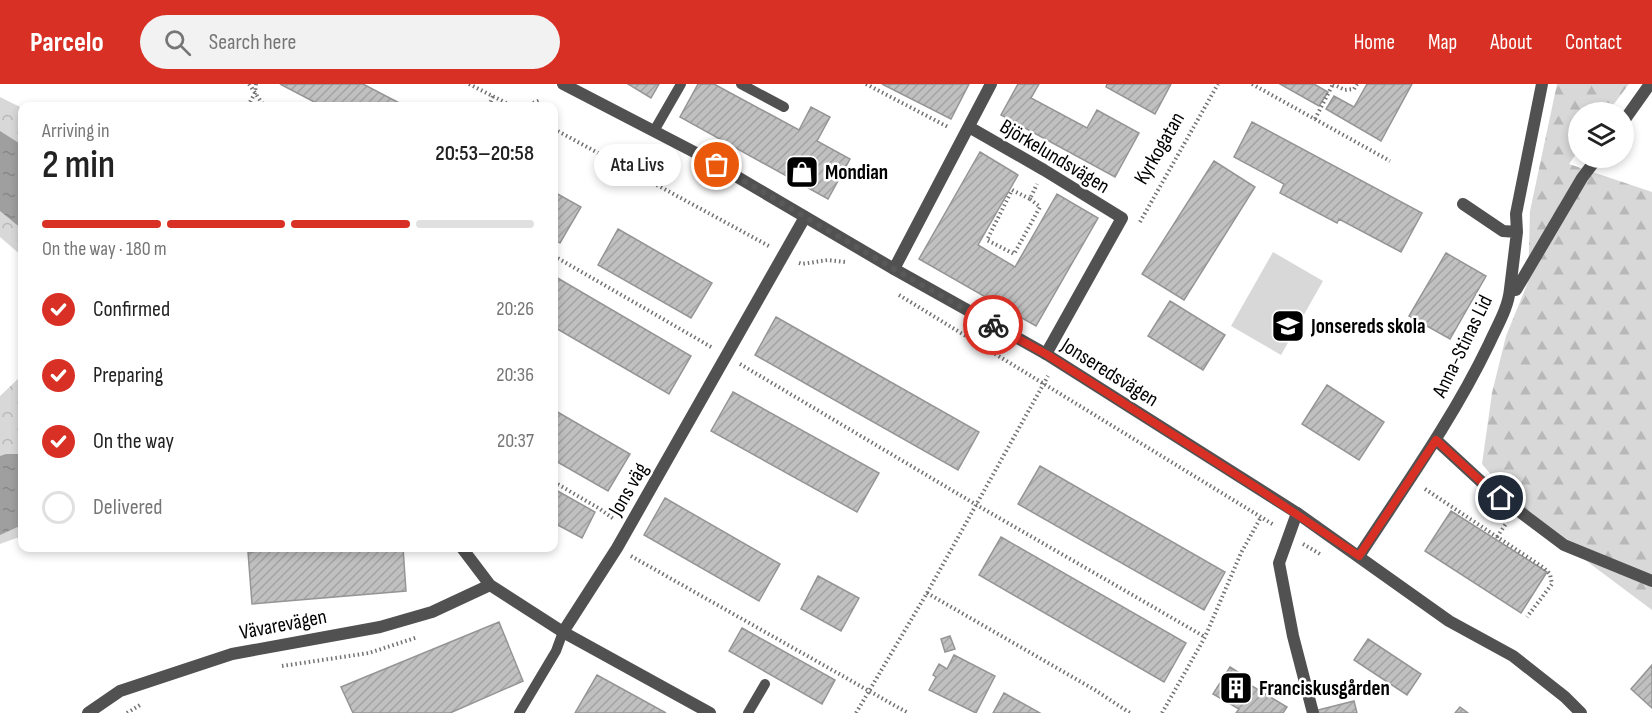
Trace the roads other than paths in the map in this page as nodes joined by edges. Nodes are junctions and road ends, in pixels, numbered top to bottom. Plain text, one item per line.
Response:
1 (563, 84) edge
2 (681, 84) edge
3 (741, 84) edge
4 (991, 84) edge
5 (1542, 84) edge
6 (1650, 84) edge
7 (784, 107) dead end
8 (1634, 107) edge
9 (654, 131) junction
10 (967, 131) junction
11 (1590, 168) edge
12 (1463, 204) dead end
13 (805, 217) junction
14 (1517, 232) junction
15 (894, 269) junction
16 (1510, 289) junction
17 (1046, 354) junction
18 (1436, 440) junction
19 (1298, 513) junction
20 (465, 552) edge
21 (1359, 556) junction
22 (1652, 581) edge
23 (490, 585) junction
24 (563, 632) junction
25 (765, 684) dead end
26 (88, 713) edge
27 (519, 713) edge
28 (710, 713) edge
29 (748, 713) edge
30 (1313, 713) edge
31 (1581, 713) edge

1 - 9 street, Jonseredsvägen
2 - 9 lane
3 - 7 lane
4 - 10 street, Björkelundsvägen
5 - 14 street
6 - 8 street
9 - 13 street, Jonseredsvägen
10 - 15 street, Björkelundsvägen
10 - 17 street, Björkelundsvägen
11 - 16 street, Anna-Stinas Lid
12 - 14 street
13 - 15 street, Jonseredsvägen
13 - 24 street, Jons väg
14 - 16 street
15 - 17 street, Jonseredsvägen
16 - 18 street, Anna-Stinas Lid
17 - 19 street, Jonseredsvägen
18 - 21 street, Anna-Stinas Lid
18 - 22 street
19 - 21 street, Jonseredsvägen
19 - 30 street
20 - 23 street
21 - 31 street, Jonseredsvägen
23 - 24 street
23 - 26 street, Vävarevägen
24 - 27 lane
24 - 28 street
25 - 29 lane

